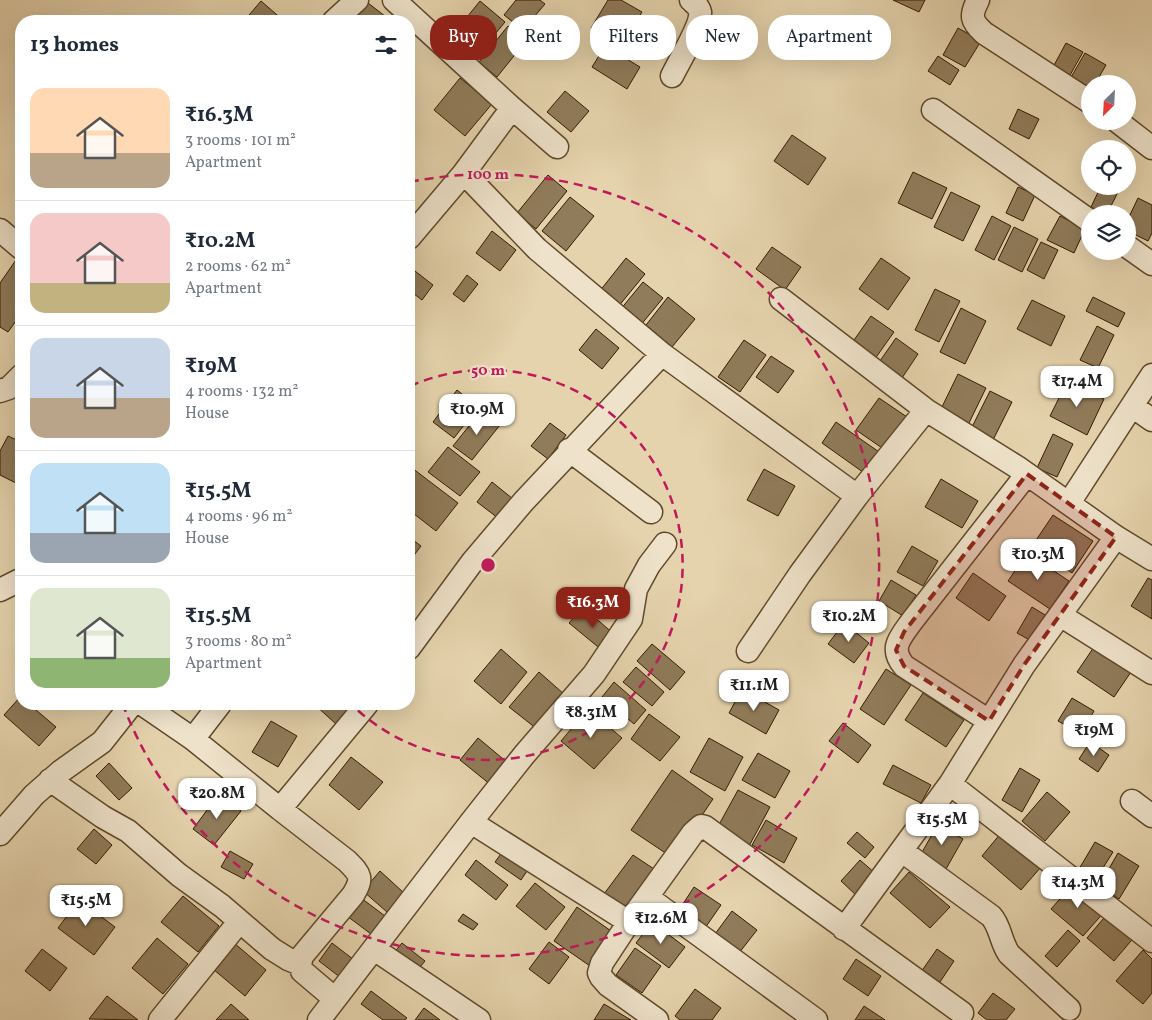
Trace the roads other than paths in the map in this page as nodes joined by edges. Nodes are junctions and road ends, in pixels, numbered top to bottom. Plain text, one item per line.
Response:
1 (357, 0) edge
2 (394, 0) edge
3 (691, 0) edge
4 (978, 0) edge
5 (341, 15) edge
6 (410, 15) edge
7 (415, 19) edge
8 (672, 76) dead end
9 (1081, 96) edge
10 (512, 108) junction
11 (933, 110) dead end
12 (1129, 130) edge
13 (557, 147) dead end
14 (1152, 148) edge
15 (464, 173) junction
16 (1081, 215) edge
17 (0, 230) edge
18 (415, 231) edge
19 (15, 243) edge
20 (1136, 253) edge
21 (1152, 264) edge
22 (781, 299) dead end
23 (662, 354) junction
24 (1152, 375) edge
25 (15, 382) edge
26 (0, 391) edge
27 (1132, 406) junction
28 (926, 410) junction
29 (1152, 420) edge
30 (570, 450) junction
31 (1027, 474) junction
32 (857, 496) junction
33 (1069, 503) junction
34 (651, 512) dead end
35 (1116, 537) junction
36 (665, 544) dead end
37 (1152, 559) edge
38 (15, 582) edge
39 (0, 590) edge
40 (1060, 615) junction
41 (415, 640) edge
42 (748, 651) dead end
43 (1152, 673) edge
44 (127, 710) edge
45 (151, 710) edge
46 (215, 710) edge
47 (362, 710) edge
48 (990, 721) junction
49 (193, 739) junction
50 (50, 780) junction
51 (950, 784) junction
52 (1132, 801) dead end
53 (280, 809) junction
54 (1152, 816) edge
55 (470, 822) junction
56 (0, 834) edge
57 (902, 850) junction
58 (647, 897) junction
59 (239, 922) junction
60 (629, 922) junction
61 (844, 929) junction
62 (1152, 941) edge
63 (374, 950) junction
64 (300, 964) junction
65 (336, 999) junction
66 (1069, 1009) dead end
67 (962, 1013) dead end
68 (160, 1020) edge
69 (319, 1020) edge
70 (479, 1020) edge
71 (657, 1020) edge
72 (816, 1020) edge

1 - 5 street
2 - 6 street
3 - 8 street
4 - 9 street
7 - 10 street
10 - 13 street
10 - 15 street
11 - 16 street
12 - 14 street
15 - 18 street
15 - 23 street
17 - 19 street
20 - 21 street
22 - 28 street
23 - 30 street
23 - 32 street
24 - 27 street
25 - 26 street
27 - 29 street
27 - 33 street
28 - 31 street
28 - 32 street
30 - 34 street
30 - 41 street
31 - 33 street
31 - 48 street
32 - 42 street
33 - 35 street
35 - 37 street
35 - 40 street
36 - 55 street
38 - 39 street
40 - 43 street
40 - 48 street
44 - 50 street
45 - 49 street
46 - 49 street
47 - 53 street
48 - 51 street
49 - 53 street
50 - 56 street
50 - 59 street
51 - 57 street
51 - 62 street
52 - 54 street
53 - 64 street
55 - 60 street
55 - 63 street
57 - 61 street
57 - 66 street
58 - 60 street
58 - 61 street
58 - 72 street
59 - 64 street
59 - 68 street
60 - 71 street
61 - 67 street
63 - 65 street
63 - 70 street
64 - 65 street
65 - 69 street

